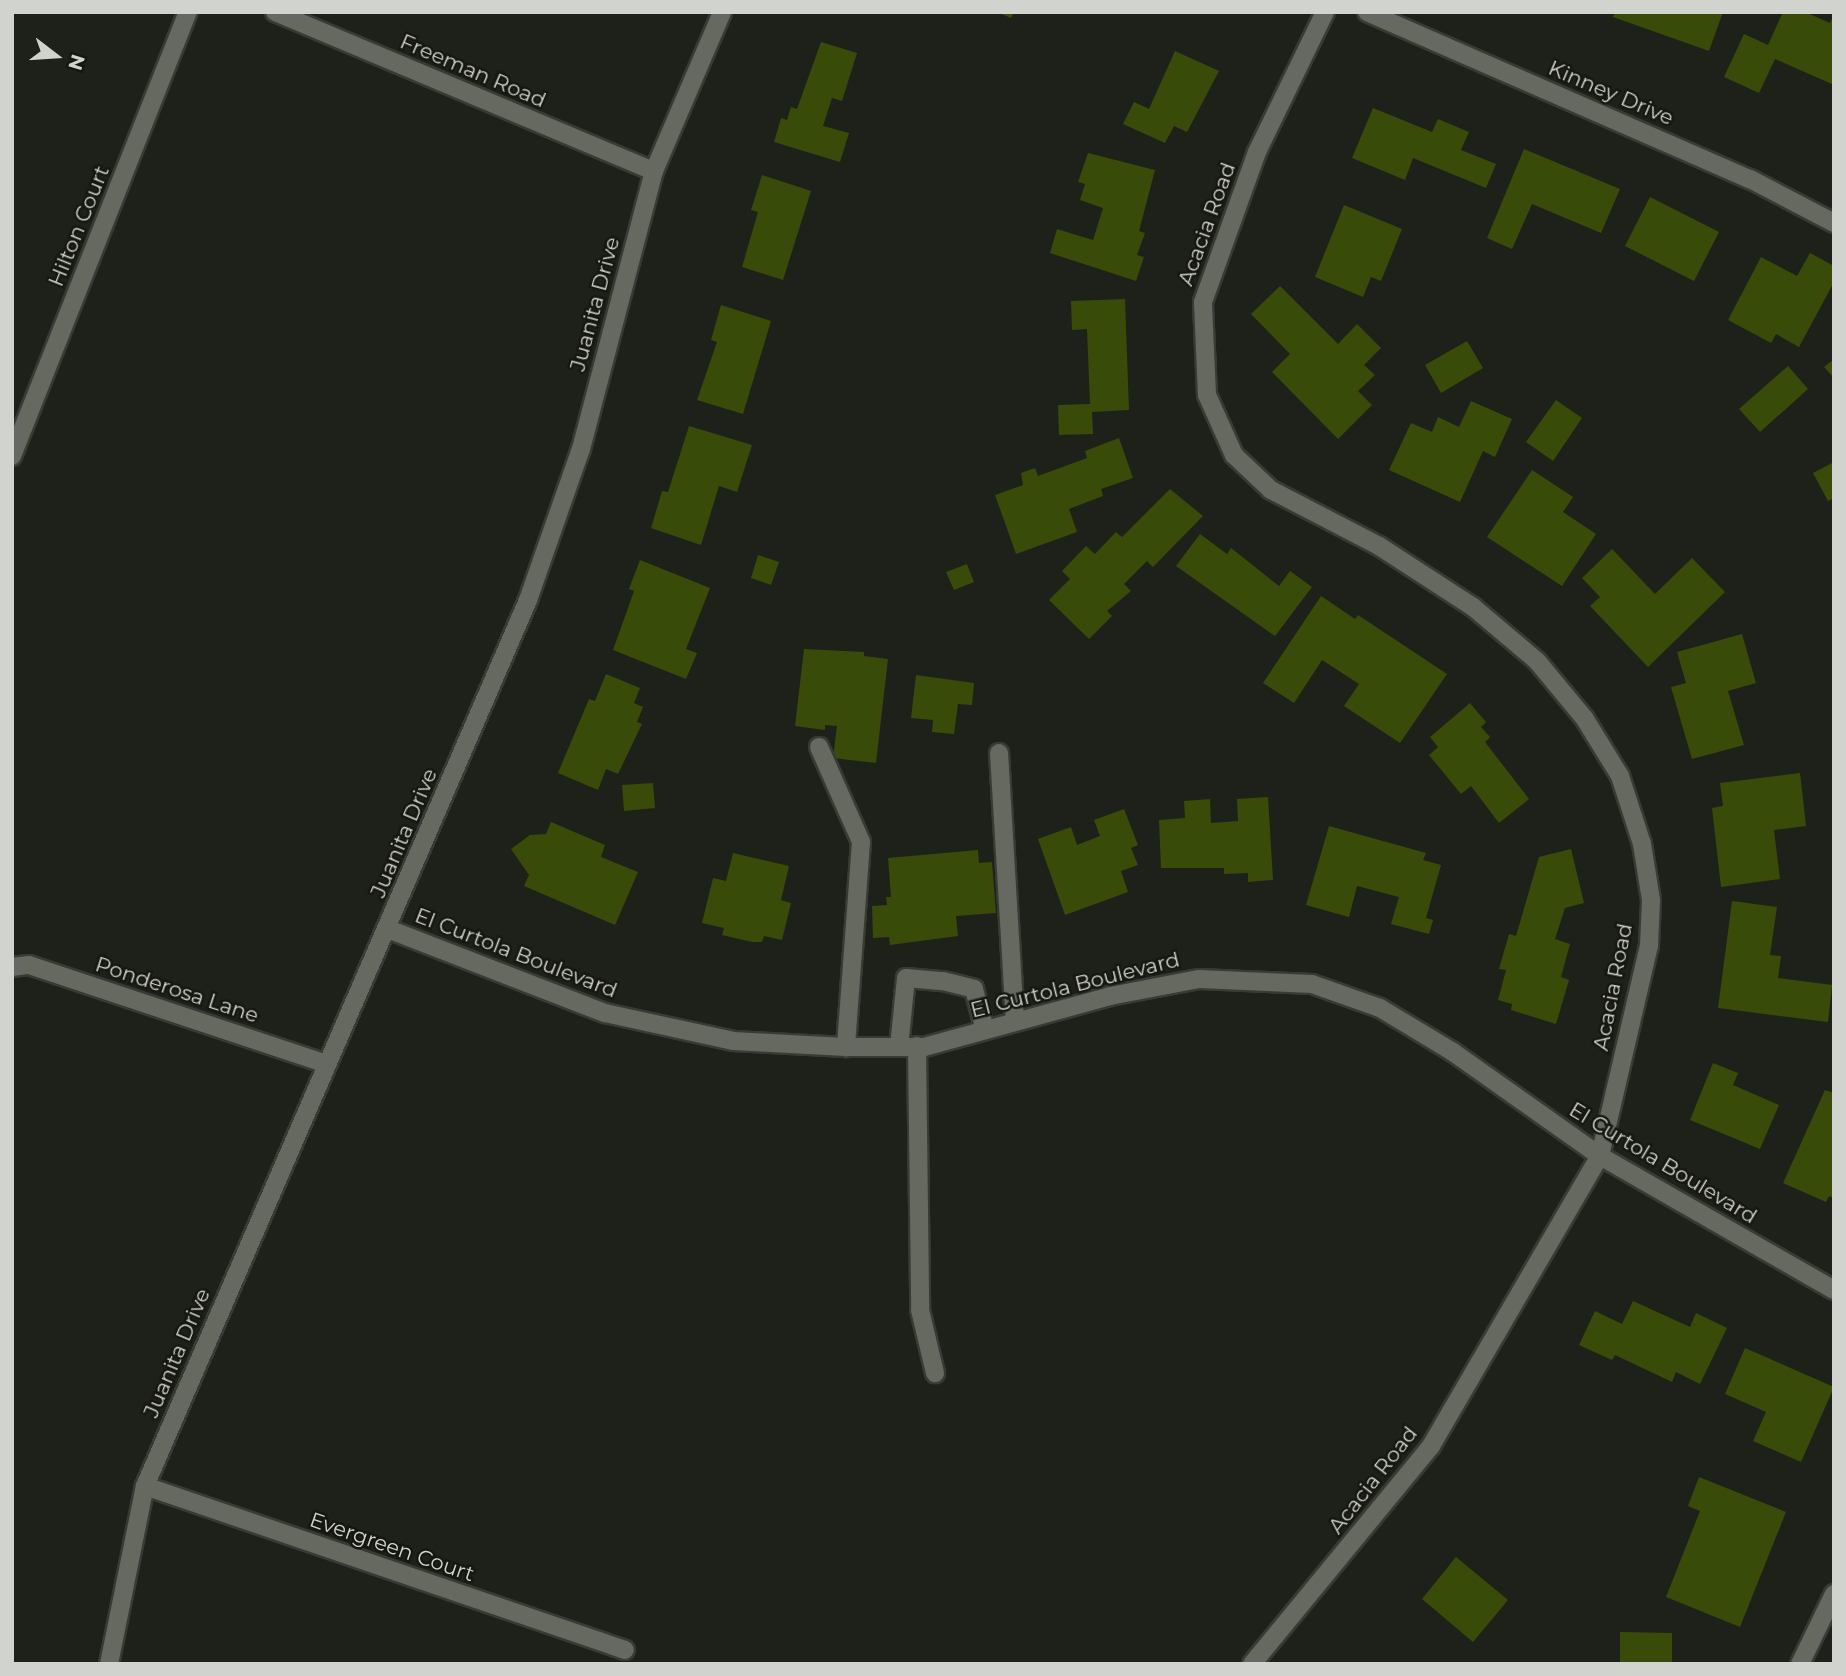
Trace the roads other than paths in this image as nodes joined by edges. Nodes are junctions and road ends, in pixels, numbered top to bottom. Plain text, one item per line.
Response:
1 (188, 12) edge
2 (275, 12) edge
3 (722, 12) edge
4 (1325, 12) edge
5 (1367, 12) edge
6 (654, 171) junction
7 (1834, 223) edge
8 (12, 457) edge
9 (819, 747) dead end
10 (999, 753) dead end
11 (388, 929) junction
12 (12, 967) edge
13 (1015, 1022) junction
14 (985, 1030) junction
15 (908, 1046) junction
16 (846, 1047) junction
17 (326, 1064) junction
18 (1600, 1156) junction
19 (1834, 1290) edge
20 (935, 1373) dead end
21 (145, 1486) junction
22 (1834, 1594) edge
23 (625, 1650) dead end
24 (110, 1664) edge
25 (1252, 1664) edge
26 (1800, 1664) edge

1 - 8 street, Hilton Court
2 - 6 street, Freeman Road
3 - 6 street, Juanita Drive
4 - 18 street, Acacia Road
5 - 7 street, Kinney Drive
6 - 11 street, Juanita Drive
9 - 16 street
10 - 13 street
11 - 16 street, El Curtola Boulevard
11 - 17 street, Juanita Drive
12 - 17 street, Ponderosa Lane
13 - 14 street, El Curtola Boulevard
13 - 18 street, El Curtola Boulevard
14 - 15 street, El Curtola Boulevard
14 - 15 street
15 - 16 street, El Curtola Boulevard
15 - 20 street
17 - 21 street, Juanita Drive
18 - 19 street, El Curtola Boulevard
18 - 25 street, Acacia Road
21 - 23 street, Evergreen Court
21 - 24 street, Juanita Drive
22 - 26 street

